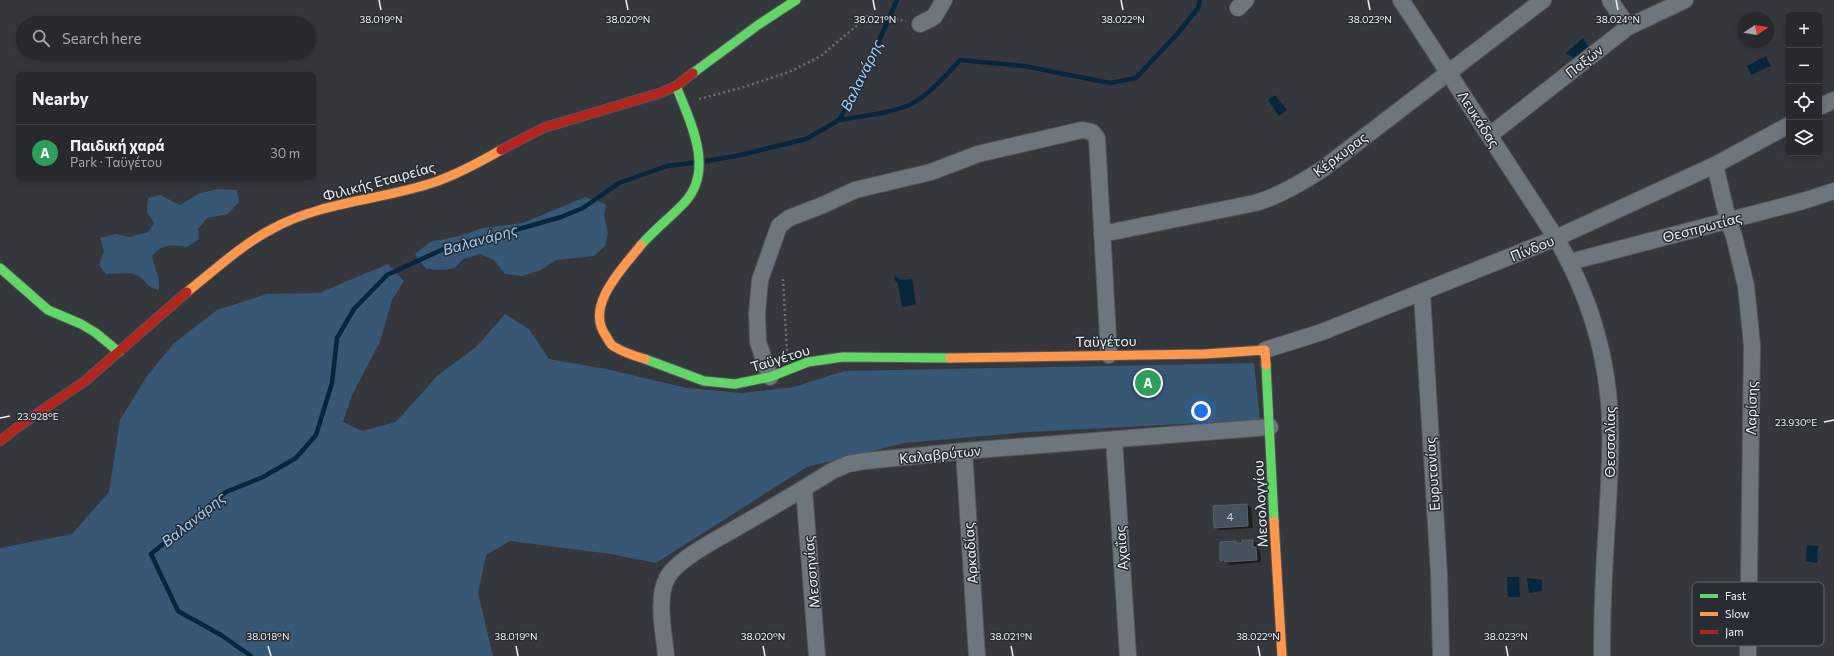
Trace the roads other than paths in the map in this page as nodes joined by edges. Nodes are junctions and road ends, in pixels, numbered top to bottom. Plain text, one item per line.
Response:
1 (796, 0) edge
2 (944, 0) edge
3 (1401, 0) edge
4 (1543, 0) edge
5 (1610, 0) edge
6 (1685, 0) edge
7 (920, 24) road end
8 (1628, 27) junction
9 (1449, 72) junction
10 (676, 86) junction
11 (1834, 100) edge
12 (1822, 106) edge
13 (1786, 127) edge
14 (1490, 135) junction
15 (1716, 164) junction
16 (1834, 191) edge
17 (1728, 220) junction
18 (1102, 234) junction
19 (1556, 238) junction
20 (1570, 262) junction
21 (0, 268) edge
22 (1422, 292) junction
23 (1265, 350) junction
24 (119, 352) junction
25 (1109, 355) junction
26 (770, 377) junction
27 (1270, 427) junction
28 (1114, 440) junction
29 (0, 441) edge
30 (964, 451) junction
31 (804, 489) junction
32 (1749, 582) edge
33 (1748, 646) edge
34 (666, 656) edge
35 (818, 656) edge
36 (977, 656) edge
37 (1128, 656) edge
38 (1282, 656) edge
39 (1441, 656) edge
40 (1602, 656) edge
41 (1748, 656) edge

1 - 10 street, Φιλικής Εταιρείας
2 - 7 street
3 - 9 street, Λευκάδας
4 - 9 street, Κέρκυρας
5 - 8 street
6 - 8 street, Παξών
8 - 14 street, Παξών
9 - 14 street, Λευκάδας
9 - 18 street, Κέρκυρας
10 - 24 street, Φιλικής Εταιρείας
10 - 26 street, Ταϋγέτου
11 - 12 street
13 - 15 street, Πίνδου
14 - 19 street, Λευκάδας
15 - 17 street, Λαρίσης
15 - 19 street, Πίνδου
16 - 17 street, Θεσπρωτίας
17 - 20 street, Θεσπρωτίας
17 - 32 street, Λαρίσης
18 - 25 street
18 - 26 street
19 - 20 street, Θεσσαλίας
19 - 22 street, Πίνδου
20 - 40 street, Θεσσαλίας
21 - 24 street
22 - 23 street, Πίνδου
22 - 39 street, Ευρυτανίας
23 - 25 street, Ταϋγέτου
23 - 27 street, Μεσολογγίου
24 - 29 street, Φιλικής Εταιρείας
25 - 26 street, Ταϋγέτου
27 - 28 street, Καλαβρύτων
27 - 38 street, Μεσολογγίου
28 - 30 street, Καλαβρύτων
28 - 37 street, Αχαΐας
30 - 31 street, Καλαβρύτων
30 - 36 street, Αρκαδίας
31 - 34 street, Καλαβρύτων
31 - 35 street, Μεσσηνίας
33 - 41 street, Λαρίσης

